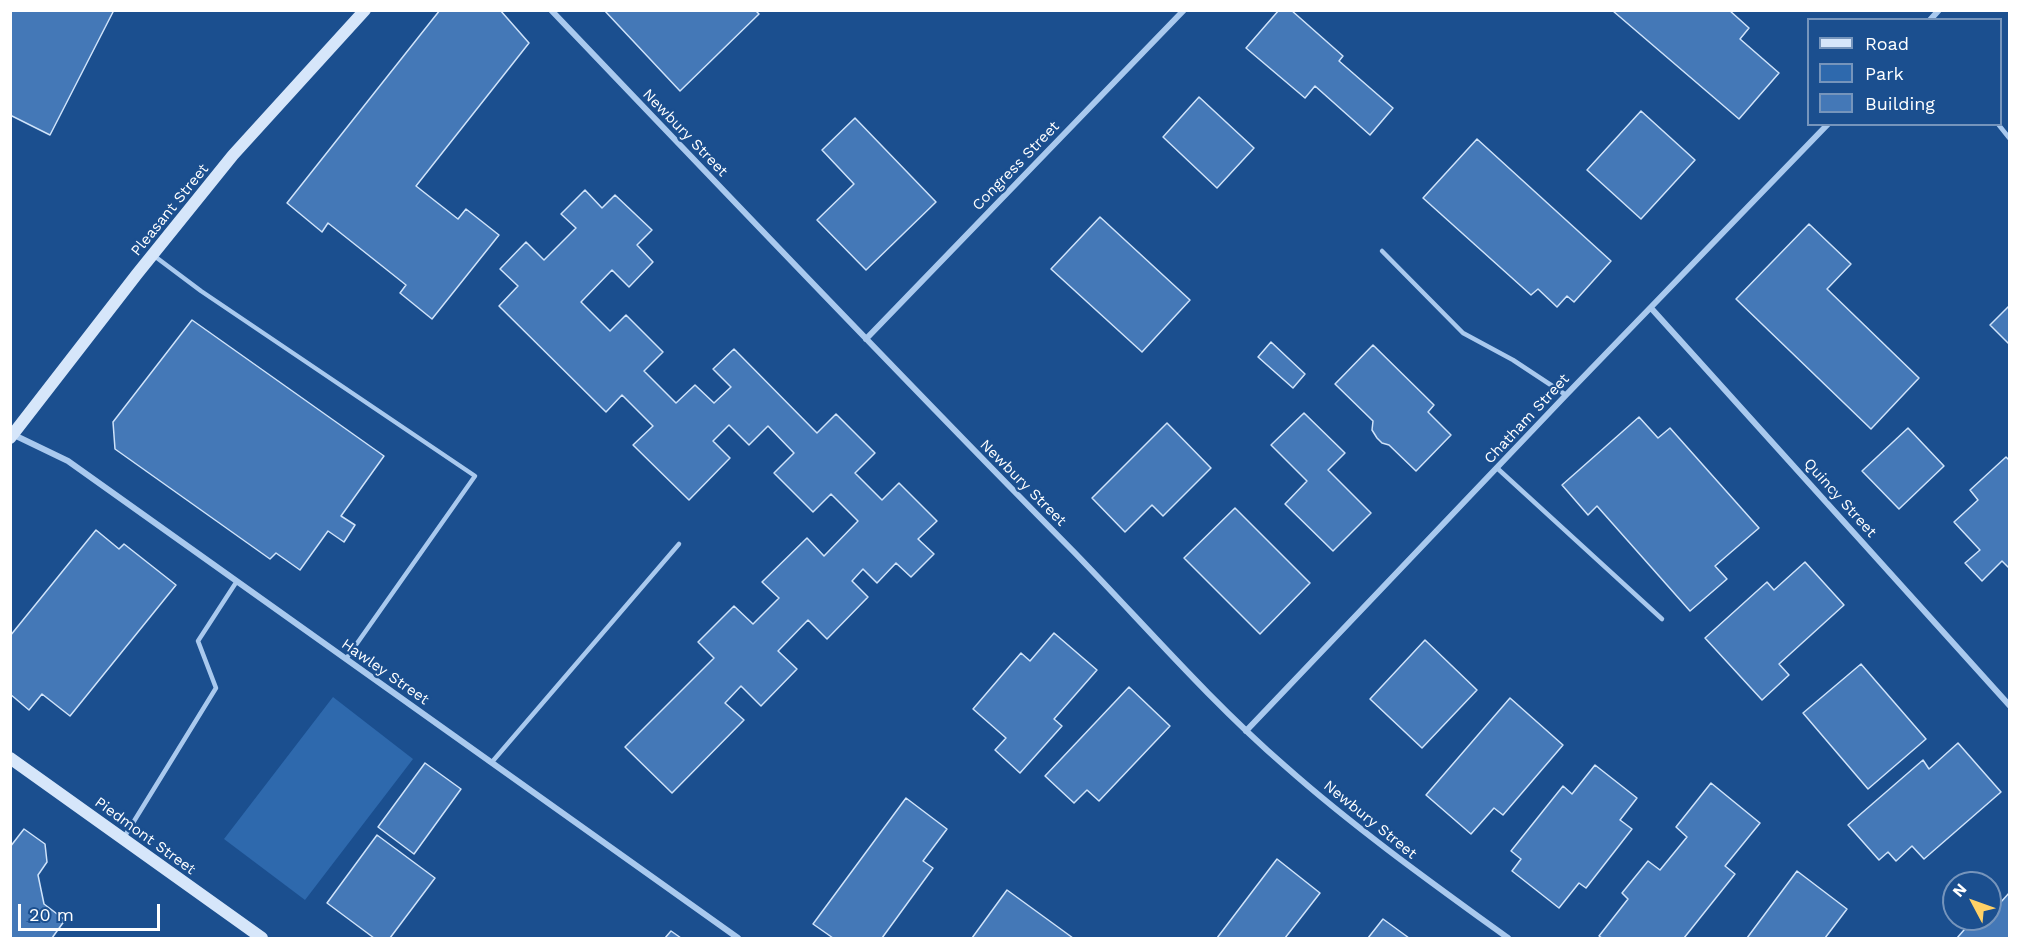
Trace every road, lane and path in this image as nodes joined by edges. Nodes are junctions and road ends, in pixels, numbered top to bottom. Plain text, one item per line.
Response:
1 (365, 10) edge
2 (551, 10) edge
3 (1184, 10) edge
4 (1826, 126) edge
5 (2000, 126) edge
6 (2010, 139) edge
7 (1382, 251) dead end
8 (153, 255) junction
9 (1651, 308) junction
10 (866, 339) junction
11 (1566, 395) junction
12 (11, 436) edge
13 (1497, 468) junction
14 (679, 544) dead end
15 (237, 581) junction
16 (1662, 619) dead end
17 (346, 659) junction
18 (2010, 706) edge
19 (1246, 731) junction
20 (10, 758) edge
21 (492, 762) junction
22 (123, 839) junction
23 (262, 939) edge
24 (738, 939) edge
25 (1508, 939) edge

1 - 8 main road, Pleasant Street
2 - 10 street, Newbury Street
3 - 10 street, Congress Street
4 - 9 street, Chatham Street
5 - 6 lane
7 - 11 lane
8 - 12 main road, Pleasant Street
8 - 17 lane
9 - 11 street, Chatham Street
9 - 18 street, Quincy Street
10 - 19 street, Newbury Street
11 - 13 street, Chatham Street
12 - 15 street, Hawley Street
13 - 16 lane
13 - 19 street, Chatham Street
14 - 21 lane
15 - 17 street, Hawley Street
15 - 22 lane
17 - 21 street, Hawley Street
19 - 25 street, Newbury Street
20 - 22 main road, Piedmont Street
21 - 24 street, Hawley Street
22 - 23 main road, Piedmont Street

